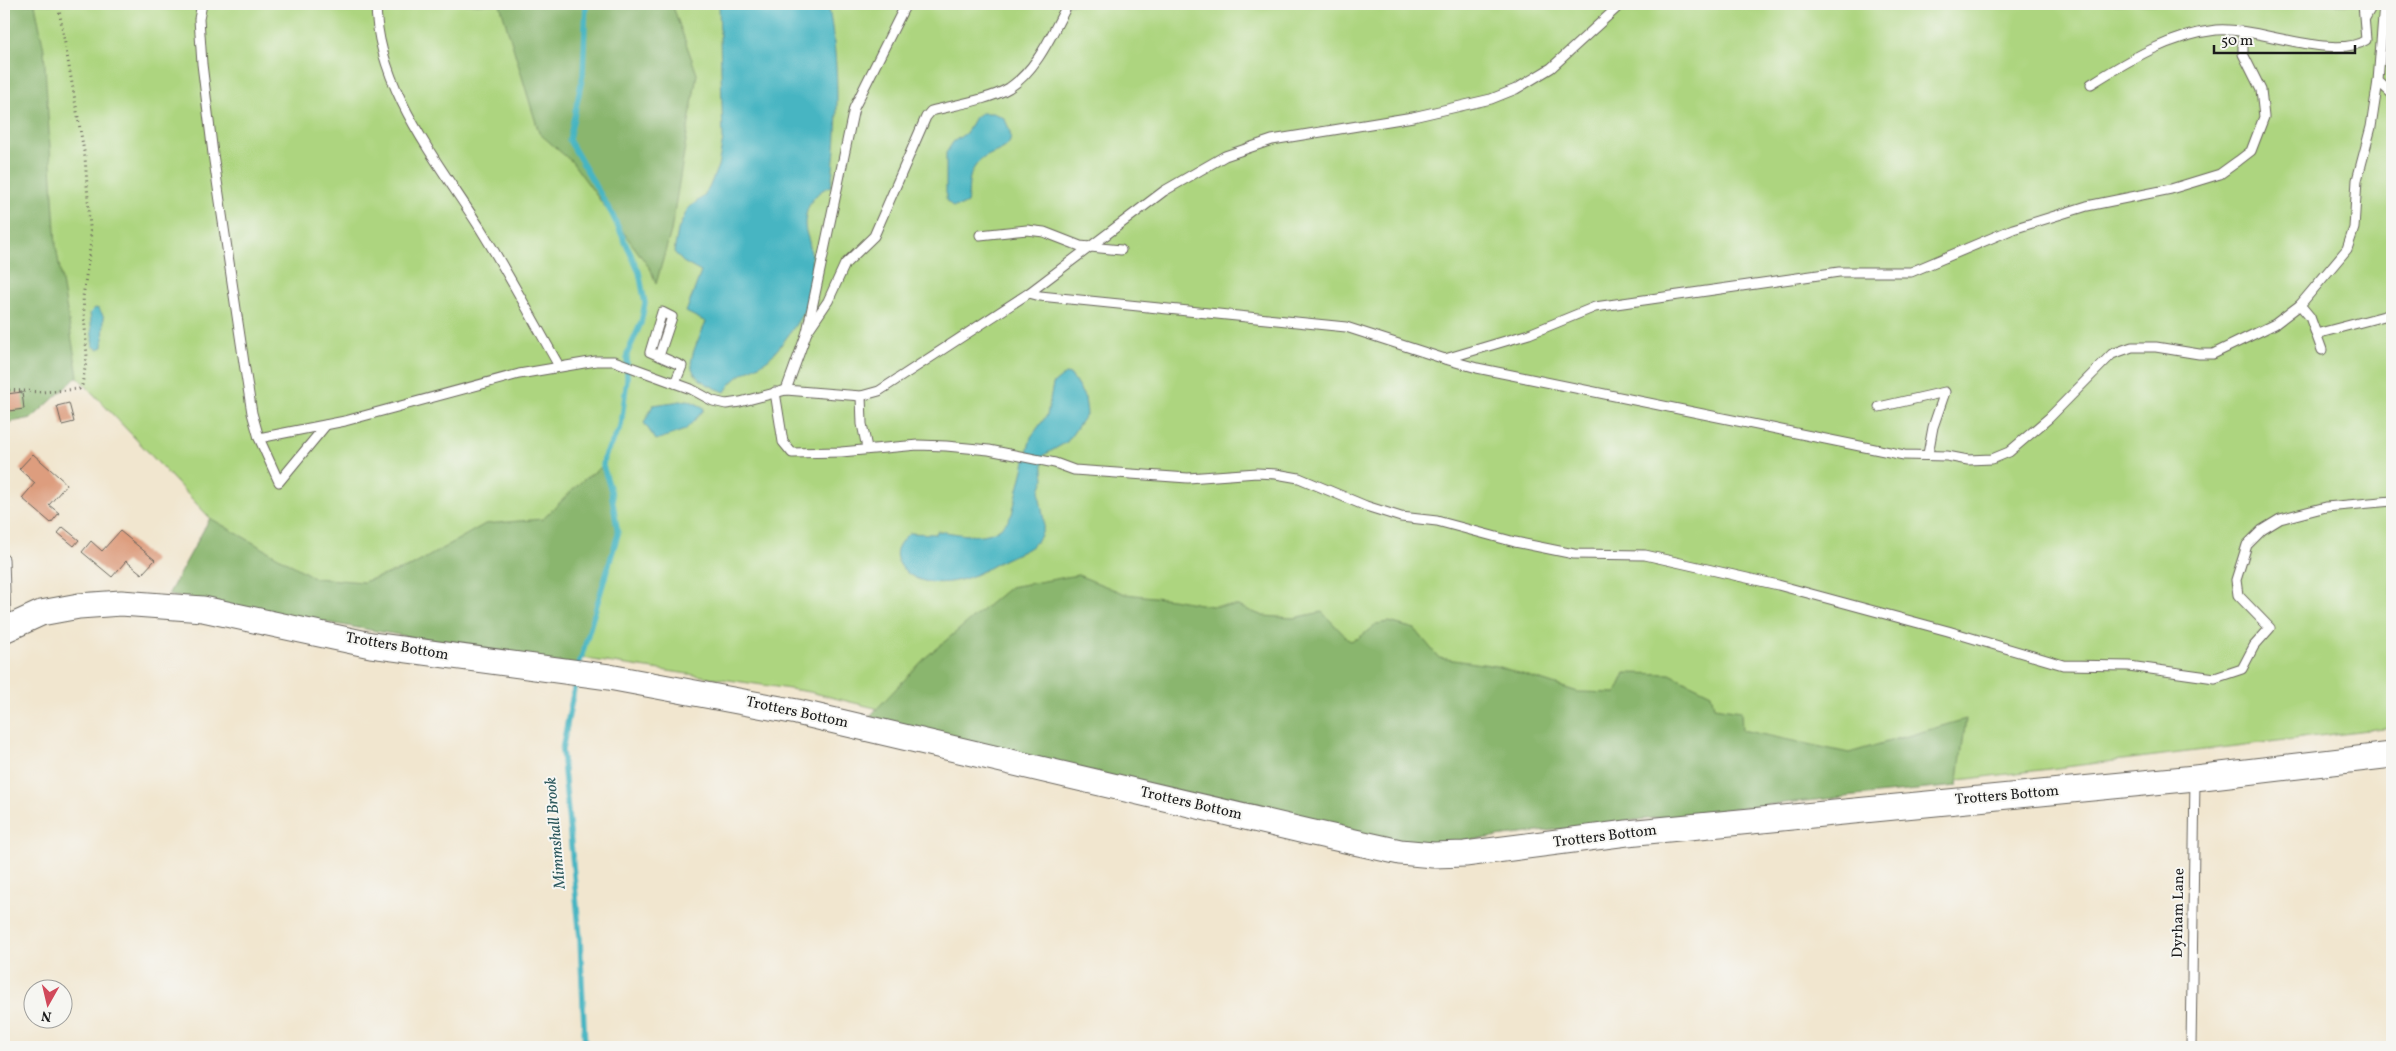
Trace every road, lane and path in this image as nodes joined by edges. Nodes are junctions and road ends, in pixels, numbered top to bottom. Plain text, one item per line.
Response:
1 (58, 4) edge
2 (202, 4) edge
3 (376, 4) edge
4 (906, 4) edge
5 (1068, 4) edge
6 (1620, 4) edge
7 (2364, 4) edge
8 (2373, 4) edge
9 (2384, 4) edge
10 (2363, 21) junction
11 (2244, 32) junction
12 (2366, 40) junction
13 (2381, 46) junction
14 (2378, 81) junction
15 (2091, 84) dead end
16 (2392, 94) edge
17 (980, 235) dead end
18 (1087, 247) junction
19 (1121, 250) dead end
20 (1029, 292) junction
21 (2300, 306) junction
22 (2392, 314) edge
23 (807, 332) junction
24 (2316, 334) junction
25 (2322, 350) dead end
26 (659, 356) dead end
27 (1445, 359) junction
28 (559, 366) junction
29 (675, 383) junction
30 (4, 390) edge
31 (786, 390) junction
32 (775, 392) junction
33 (861, 396) junction
34 (1879, 407) dead end
35 (326, 425) junction
36 (259, 438) junction
37 (867, 448) junction
38 (1928, 454) junction
39 (2392, 501) edge
40 (4, 559) edge
41 (5, 629) edge
42 (2392, 755) edge
43 (2195, 778) junction
44 (2191, 1047) edge

1 - 30 path
2 - 36 lane
3 - 28 lane
4 - 23 lane
5 - 23 lane
6 - 18 lane
7 - 10 lane
8 - 10 lane
9 - 13 lane
10 - 12 lane
11 - 12 lane
11 - 15 lane
11 - 27 lane
12 - 13 lane
13 - 14 lane
14 - 16 lane
14 - 21 lane
17 - 18 lane
18 - 19 lane
18 - 20 lane
20 - 27 lane
20 - 33 lane
21 - 24 lane
21 - 38 lane
22 - 24 lane
23 - 31 lane
24 - 25 lane
26 - 29 lane
27 - 38 lane
28 - 29 lane
28 - 35 lane
29 - 32 lane
31 - 32 lane
31 - 33 lane
32 - 37 lane
33 - 37 lane
34 - 38 lane
35 - 36 lane
35 - 36 lane
37 - 39 lane
40 - 41 lane
41 - 43 street, Trotters Bottom
42 - 43 street, Trotters Bottom
43 - 44 lane, Dyrham Lane

